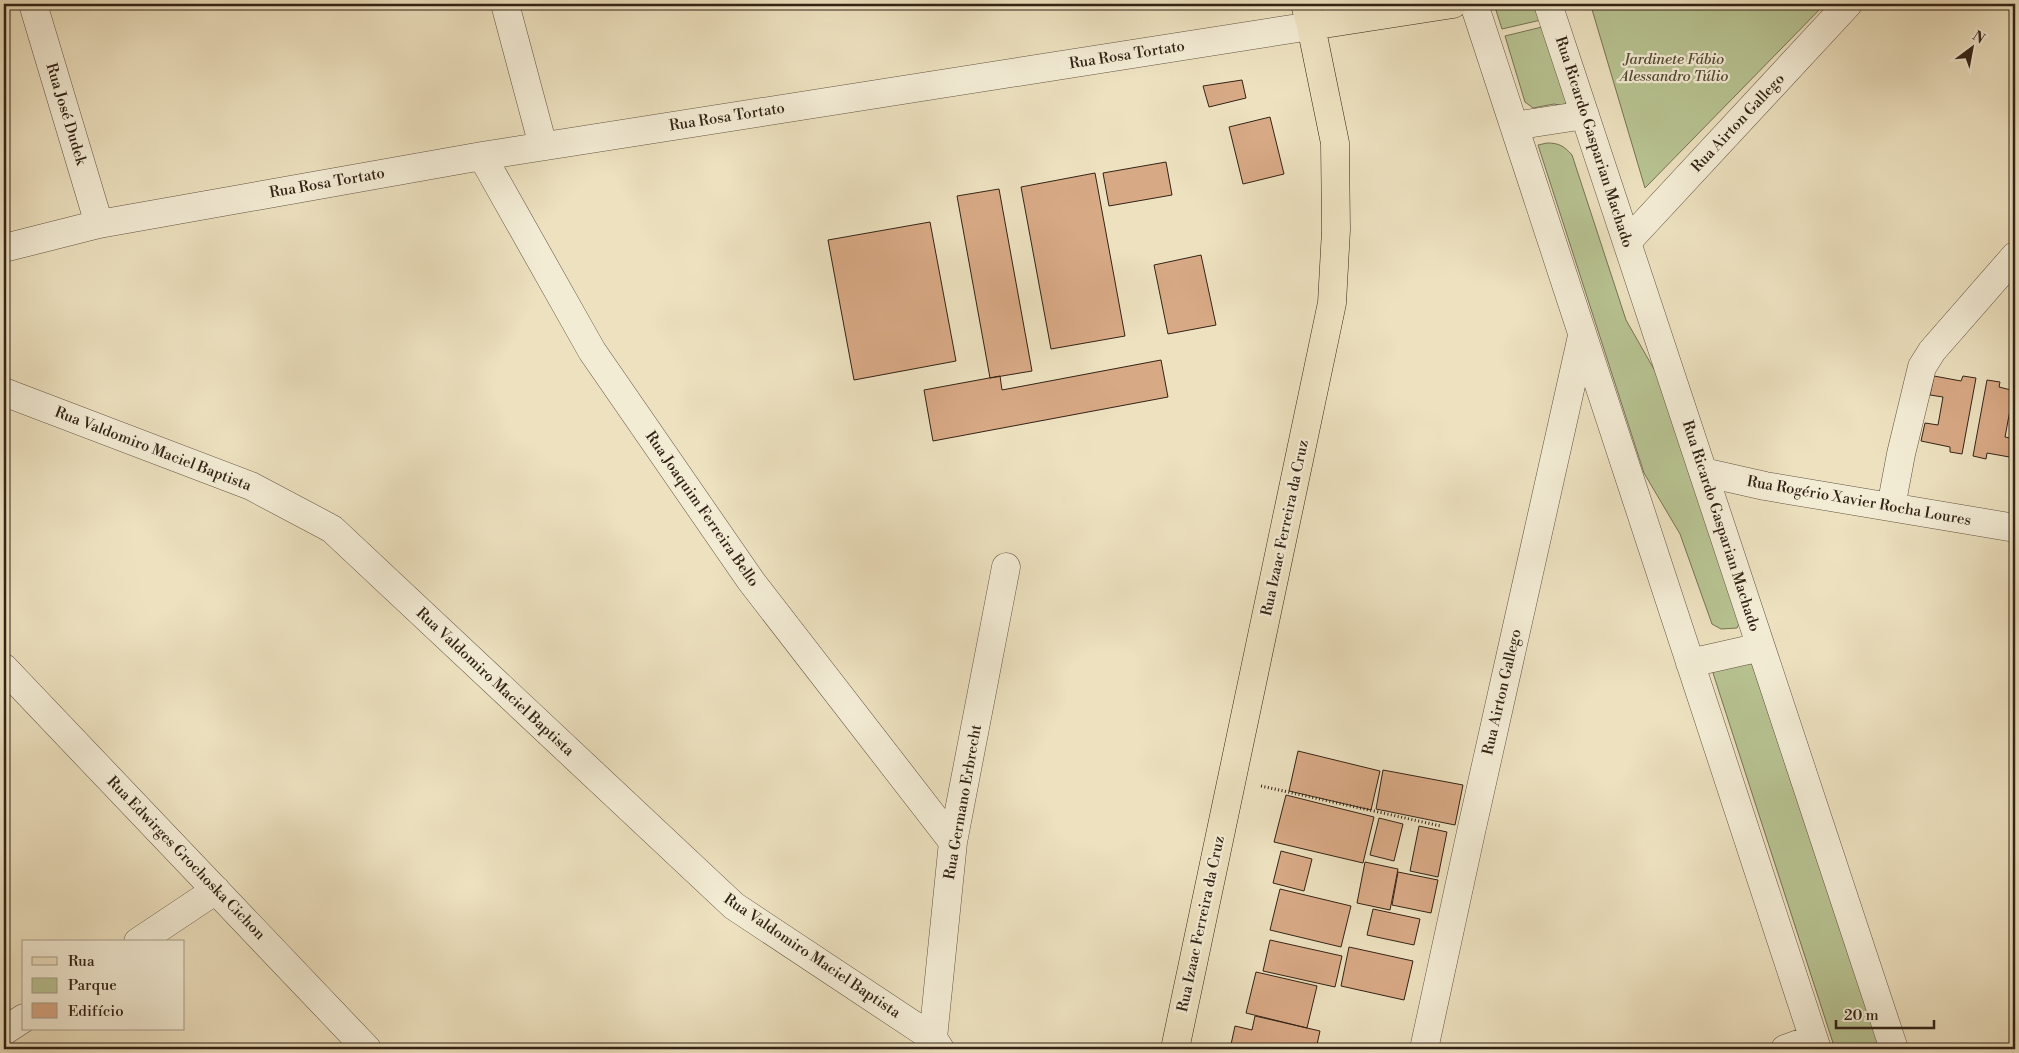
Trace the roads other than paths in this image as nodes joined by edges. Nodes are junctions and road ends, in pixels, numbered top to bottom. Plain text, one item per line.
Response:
1 (33, 4) edge
2 (505, 4) edge
3 (1453, 4) edge
4 (1474, 4) edge
5 (1548, 4) edge
6 (1848, 4) edge
7 (1308, 15) edge
8 (1585, 115) junction
9 (1514, 126) junction
10 (543, 146) junction
11 (482, 156) junction
12 (99, 224) junction
13 (1627, 242) junction
14 (4, 248) edge
15 (2015, 256) edge
16 (1583, 335) junction
17 (4, 392) edge
18 (1703, 472) junction
19 (1890, 507) junction
20 (2015, 528) edge
21 (1006, 567) dead end
22 (1761, 647) junction
23 (1690, 663) junction
24 (4, 668) edge
25 (953, 842) junction
26 (216, 890) junction
27 (141, 940) edge
28 (22, 1019) edge
29 (4, 1031) edge
30 (936, 1044) edge
31 (1815, 1044) edge
32 (367, 1049) edge
33 (1175, 1049) edge
34 (1424, 1049) edge
35 (1784, 1049) edge
36 (1894, 1049) edge

1 - 12 street, Rua José Dudek
2 - 10 street
3 - 7 main road, Rua Rosa Tortato
4 - 9 street
5 - 8 street, Rua Ricardo Gasparian Machado
6 - 13 street, Rua Airton Gallego
7 - 10 street, Rua Rosa Tortato
7 - 33 main road, Rua Izaac Ferreira da Cruz
8 - 9 street
8 - 13 street, Rua Ricardo Gasparian Machado
9 - 16 street
10 - 11 street, Rua Rosa Tortato
11 - 12 street, Rua Rosa Tortato
11 - 25 street, Rua Joaquim Ferreira Bello
12 - 14 street, Rua Rosa Tortato
13 - 18 street, Rua Ricardo Gasparian Machado
15 - 19 street
16 - 23 street
16 - 34 street, Rua Airton Gallego
17 - 30 street, Rua Valdomiro Maciel Baptista
18 - 19 street, Rua Rogério Xavier Rocha Loures
18 - 22 street, Rua Ricardo Gasparian Machado
19 - 20 street, Rua Rogério Xavier Rocha Loures
21 - 25 street, Rua Germano Erbrecht
22 - 23 street
22 - 36 street, Rua Ricardo Gasparian Machado
23 - 31 street
24 - 26 street, Rua Edwirges Grochoska Cichon
25 - 30 street, Rua Germano Erbrecht
26 - 27 street
26 - 32 street, Rua Edwirges Grochoska Cichon
28 - 29 street
31 - 35 street

